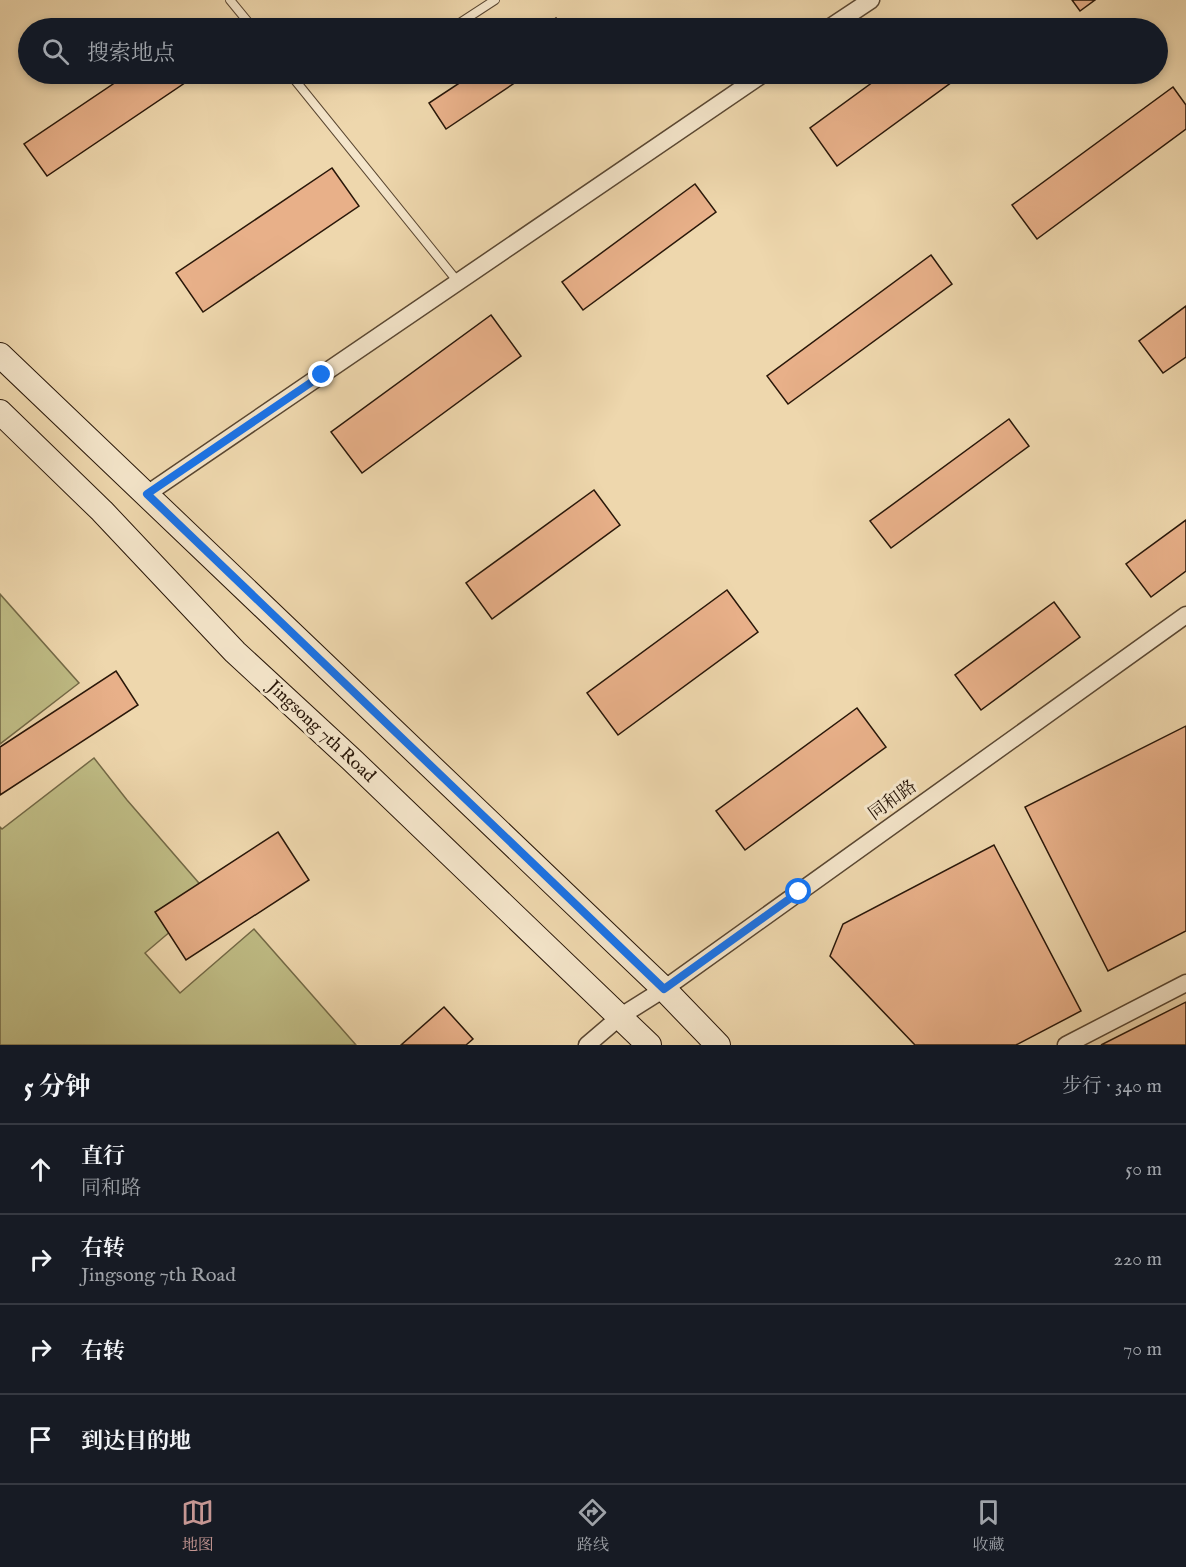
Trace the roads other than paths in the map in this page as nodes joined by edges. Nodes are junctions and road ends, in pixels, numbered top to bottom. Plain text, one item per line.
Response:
1 (230, 0) edge
2 (495, 0) edge
3 (871, 0) edge
4 (245, 18) edge
5 (467, 18) edge
6 (844, 18) edge
7 (301, 84) edge
8 (748, 84) edge
9 (458, 282) junction
10 (0, 355) edge
11 (0, 412) edge
12 (147, 494) junction
13 (1186, 615) edge
14 (1186, 983) edge
15 (664, 989) junction
16 (621, 1016) junction
17 (587, 1045) edge
18 (650, 1045) edge
19 (718, 1045) edge
20 (1066, 1045) edge

1 - 4 lane
2 - 5 lane
3 - 6 street
7 - 9 lane
8 - 9 street
9 - 12 street
10 - 12 main road
11 - 16 main road, Jingsong 7th Road
12 - 15 main road
13 - 15 street, 同和路
14 - 20 street
15 - 16 street, 同和路
15 - 19 main road
16 - 17 street, 同和路
16 - 18 main road, Jingsong 7th Road

